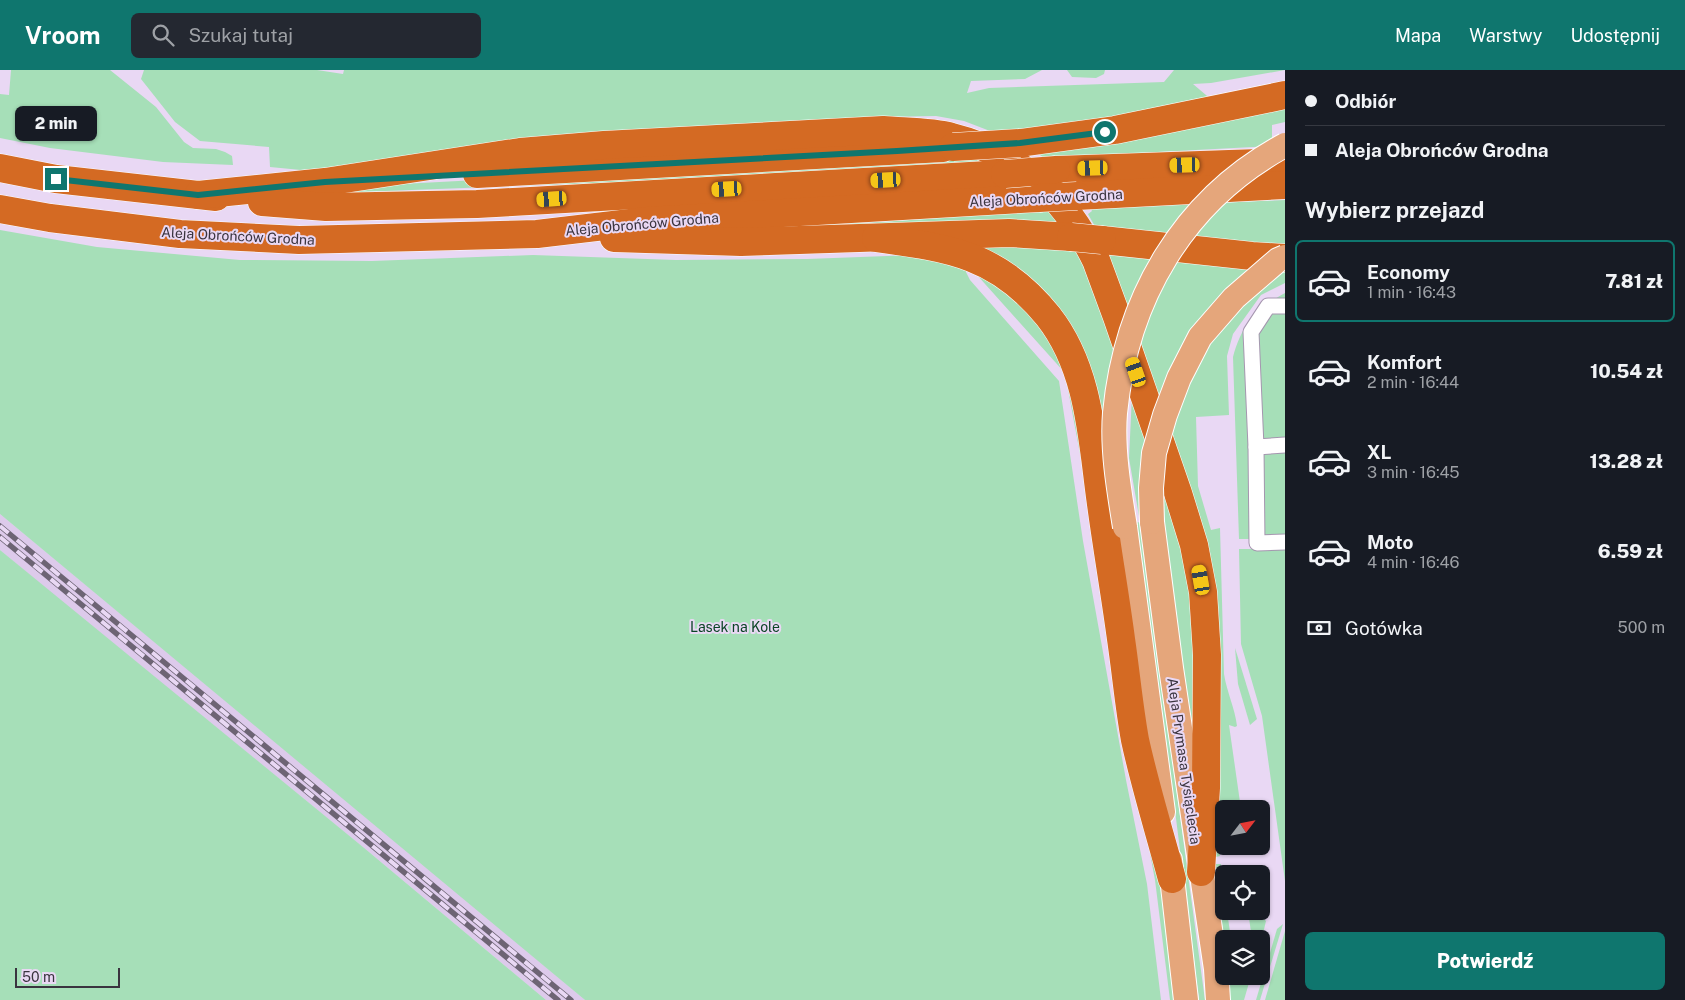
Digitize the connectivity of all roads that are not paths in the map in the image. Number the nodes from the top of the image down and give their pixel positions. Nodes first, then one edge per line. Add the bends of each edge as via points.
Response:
1 (1285, 95) edge
2 (1285, 145) edge
3 (1285, 162) edge
4 (0, 168) edge
5 (325, 182) junction
6 (1285, 185) edge
7 (198, 195) junction
8 (0, 209) edge
9 (537, 234) junction
10 (876, 238) junction
11 (1285, 257) edge
12 (1285, 306) edge
13 (1256, 446) junction
14 (1285, 446) edge
15 (1285, 542) edge
16 (1201, 872) junction
17 (1172, 880) junction
18 (1186, 1000) edge
19 (1218, 1000) edge

1 - 5 highway, bridge via 1109,131 1020,143
2 - 17 main road, Aleja Prymasa Tysiąclecia, bridge via 1260,159 1210,201 1173,245 1148,287 1132,328 1121,370 1115,415 1117,476
3 - 7 highway, Aleja Obrońców Grodna, bridge via 1056,170 458,204 326,207
4 - 7 highway, Aleja Obrońców Grodna via 66,180
5 - 7 highway
5 - 16 highway via 520,152 883,130 952,136 1000,154 1035,177 1073,221 1096,260 1178,493 1197,560 1203,592 1206,655 1206,788
6 - 9 highway, Aleja Obrońców Grodna, bridge via 826,209 647,221
8 - 9 highway, Aleja Obrońców Grodna via 180,234 237,238 308,240
9 - 10 highway via 741,242
10 - 11 highway, bridge via 1010,233
10 - 17 highway via 946,249 993,267 1037,303 1070,351 1093,433 1135,740
11 - 16 main road, Aleja Prymasa Tysiąclecia, bridge via 1234,298 1200,337 1180,378 1154,453 1152,522
12 - 13 street via 1268,306 1251,332
13 - 14 street
13 - 15 street via 1257,542
16 - 19 main road, Aleja Prymasa Tysiąclecia
17 - 18 main road, Aleja Prymasa Tysiąclecia

